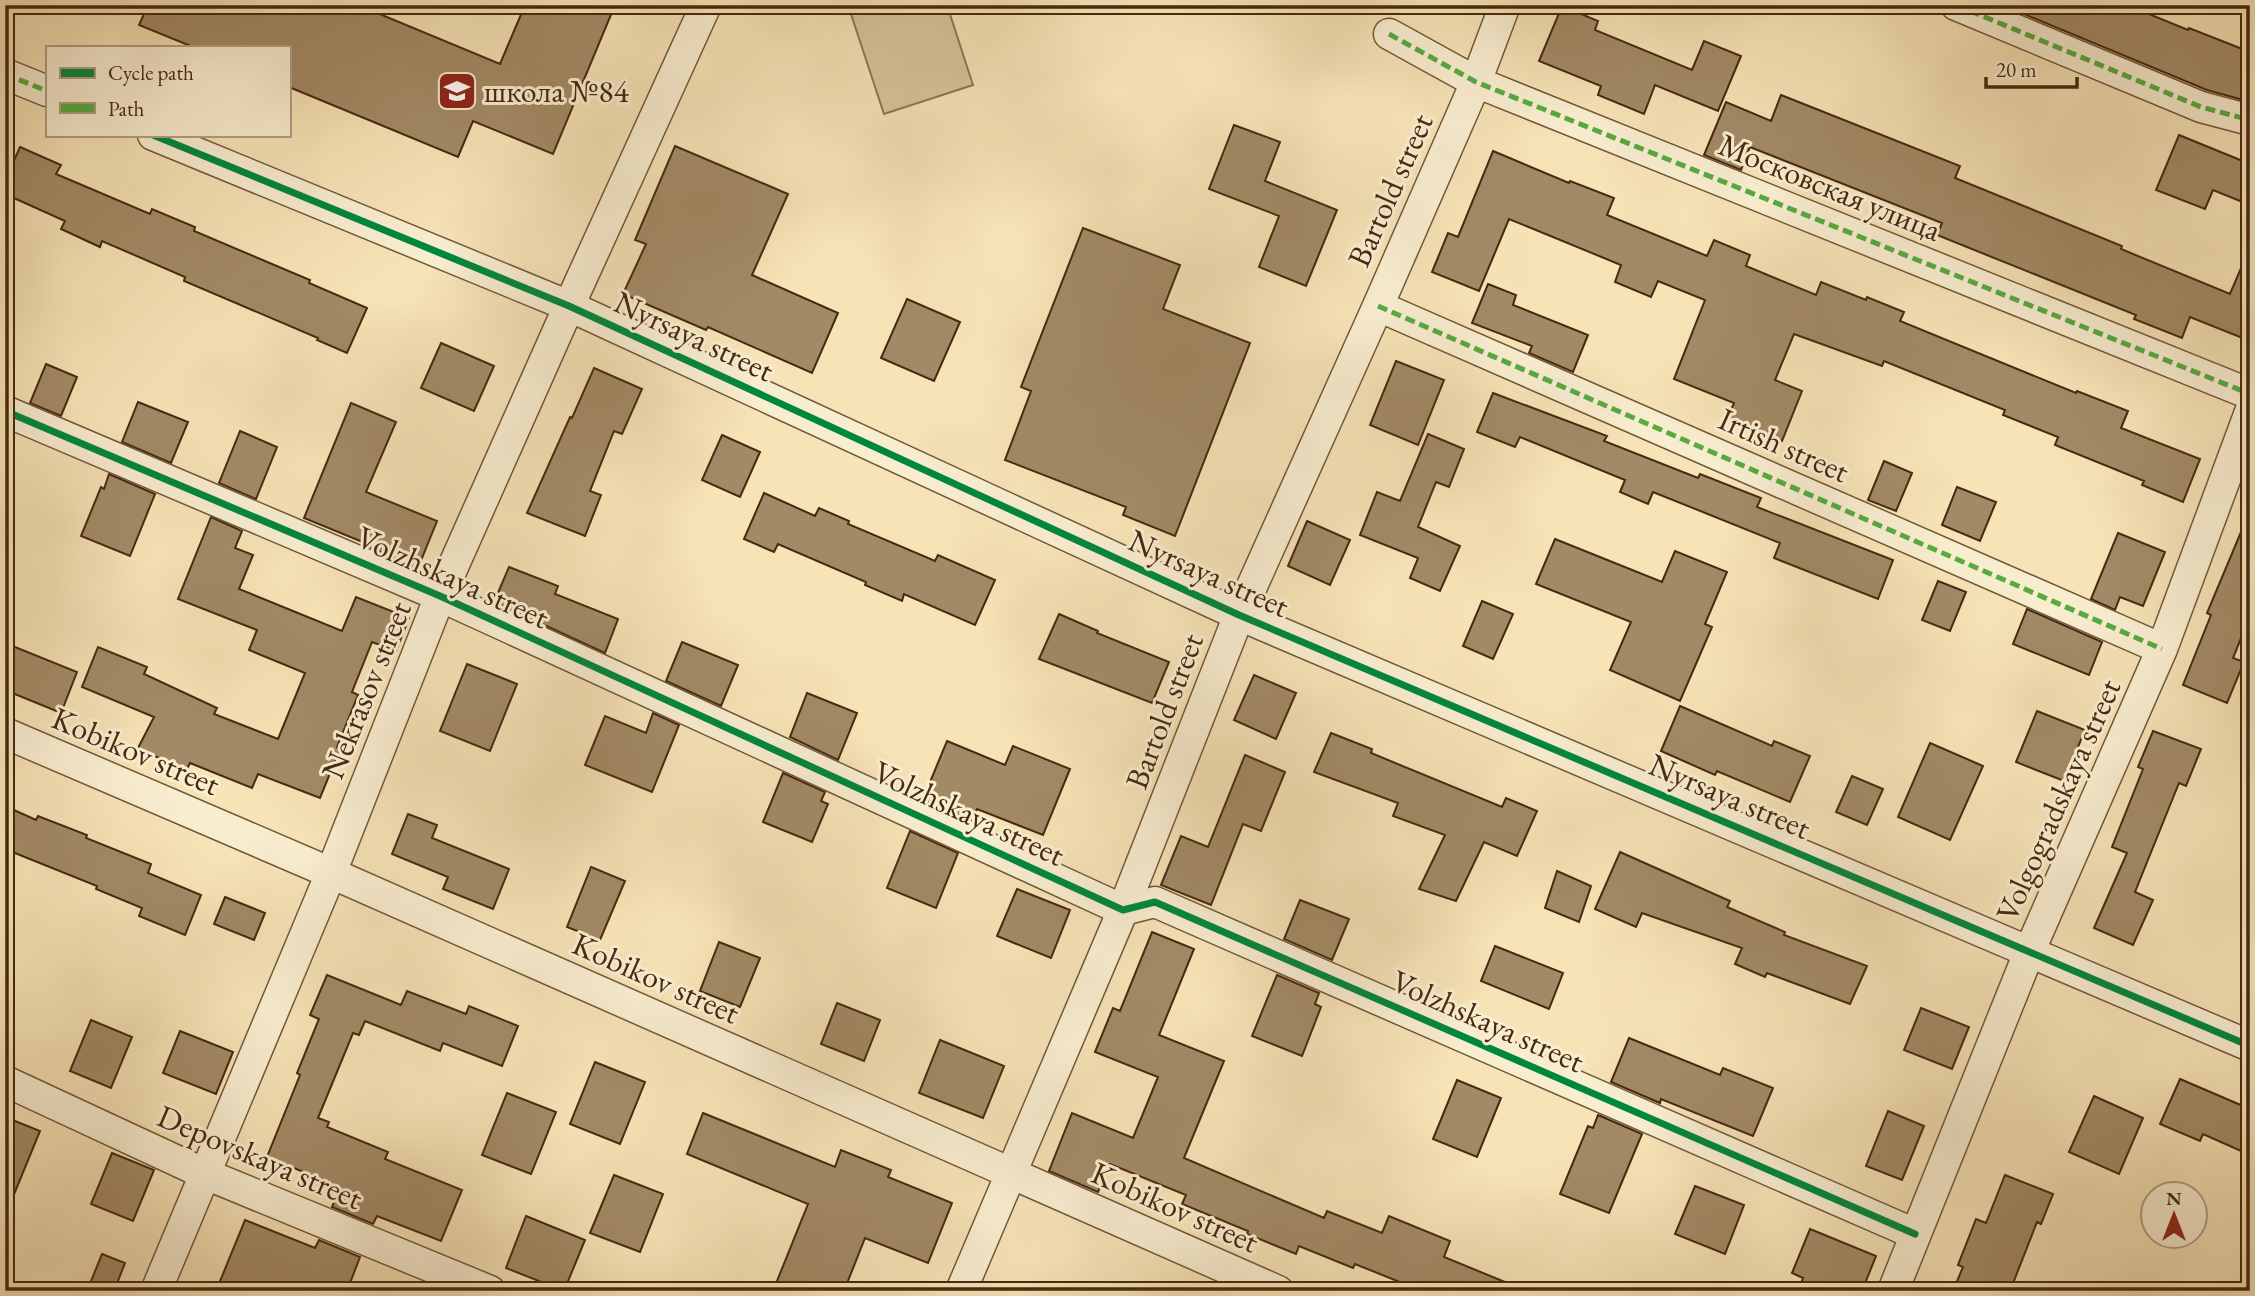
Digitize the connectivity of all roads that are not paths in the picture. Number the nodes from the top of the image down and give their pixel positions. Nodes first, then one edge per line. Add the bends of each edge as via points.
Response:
1 (706, 5) edge
2 (1505, 5) edge
3 (1956, 5) edge
4 (1389, 34) dead end
5 (5, 74) edge
6 (1476, 82) junction
7 (46, 91) edge
8 (2250, 120) edge
9 (155, 136) edge
10 (569, 306) junction
11 (1378, 306) junction
12 (2250, 394) edge
13 (5, 411) edge
14 (2250, 412) edge
15 (440, 597) junction
16 (1239, 615) junction
17 (2162, 649) junction
18 (5, 733) edge
19 (331, 873) junction
20 (1123, 910) junction
21 (2030, 950) junction
22 (2250, 1046) edge
23 (5, 1081) edge
24 (203, 1173) junction
25 (1010, 1173) junction
26 (1915, 1234) junction
27 (156, 1291) edge
28 (490, 1291) edge
29 (961, 1291) edge
30 (1278, 1291) edge
31 (1893, 1291) edge

1 - 10 street, Nekrasov street
2 - 6 street, Bartold street
3 - 8 street via 2201,107
4 - 6 street, Московская улица
5 - 7 street
6 - 11 street, Bartold street
6 - 12 street, Московская улица
9 - 10 street, Nyrsaya street
10 - 15 street, Nekrasov street
10 - 16 street, Nyrsaya street
11 - 16 street, Bartold street
11 - 17 street, Irtish street
13 - 15 street, Volzhskaya street
14 - 17 street, Volgogradskaya street
15 - 19 street, Nekrasov street
15 - 20 street, Volzhskaya street
16 - 20 street, Bartold street
16 - 21 street, Nyrsaya street
17 - 21 street, Volgogradskaya street
18 - 19 street, Kobikov street
19 - 24 street, Nekrasov street
19 - 25 street, Kobikov street
20 - 25 street, Bartold street
20 - 26 street, Volzhskaya street via 1155,902
21 - 22 street, Nyrsaya street
21 - 26 street, Volgogradskaya street
23 - 24 street, Depovskaya street
24 - 27 street, Nekrasov street
24 - 28 street, Depovskaya street
25 - 29 street, Bartold street
25 - 30 street, Kobikov street
26 - 31 street, Volgogradskaya street

